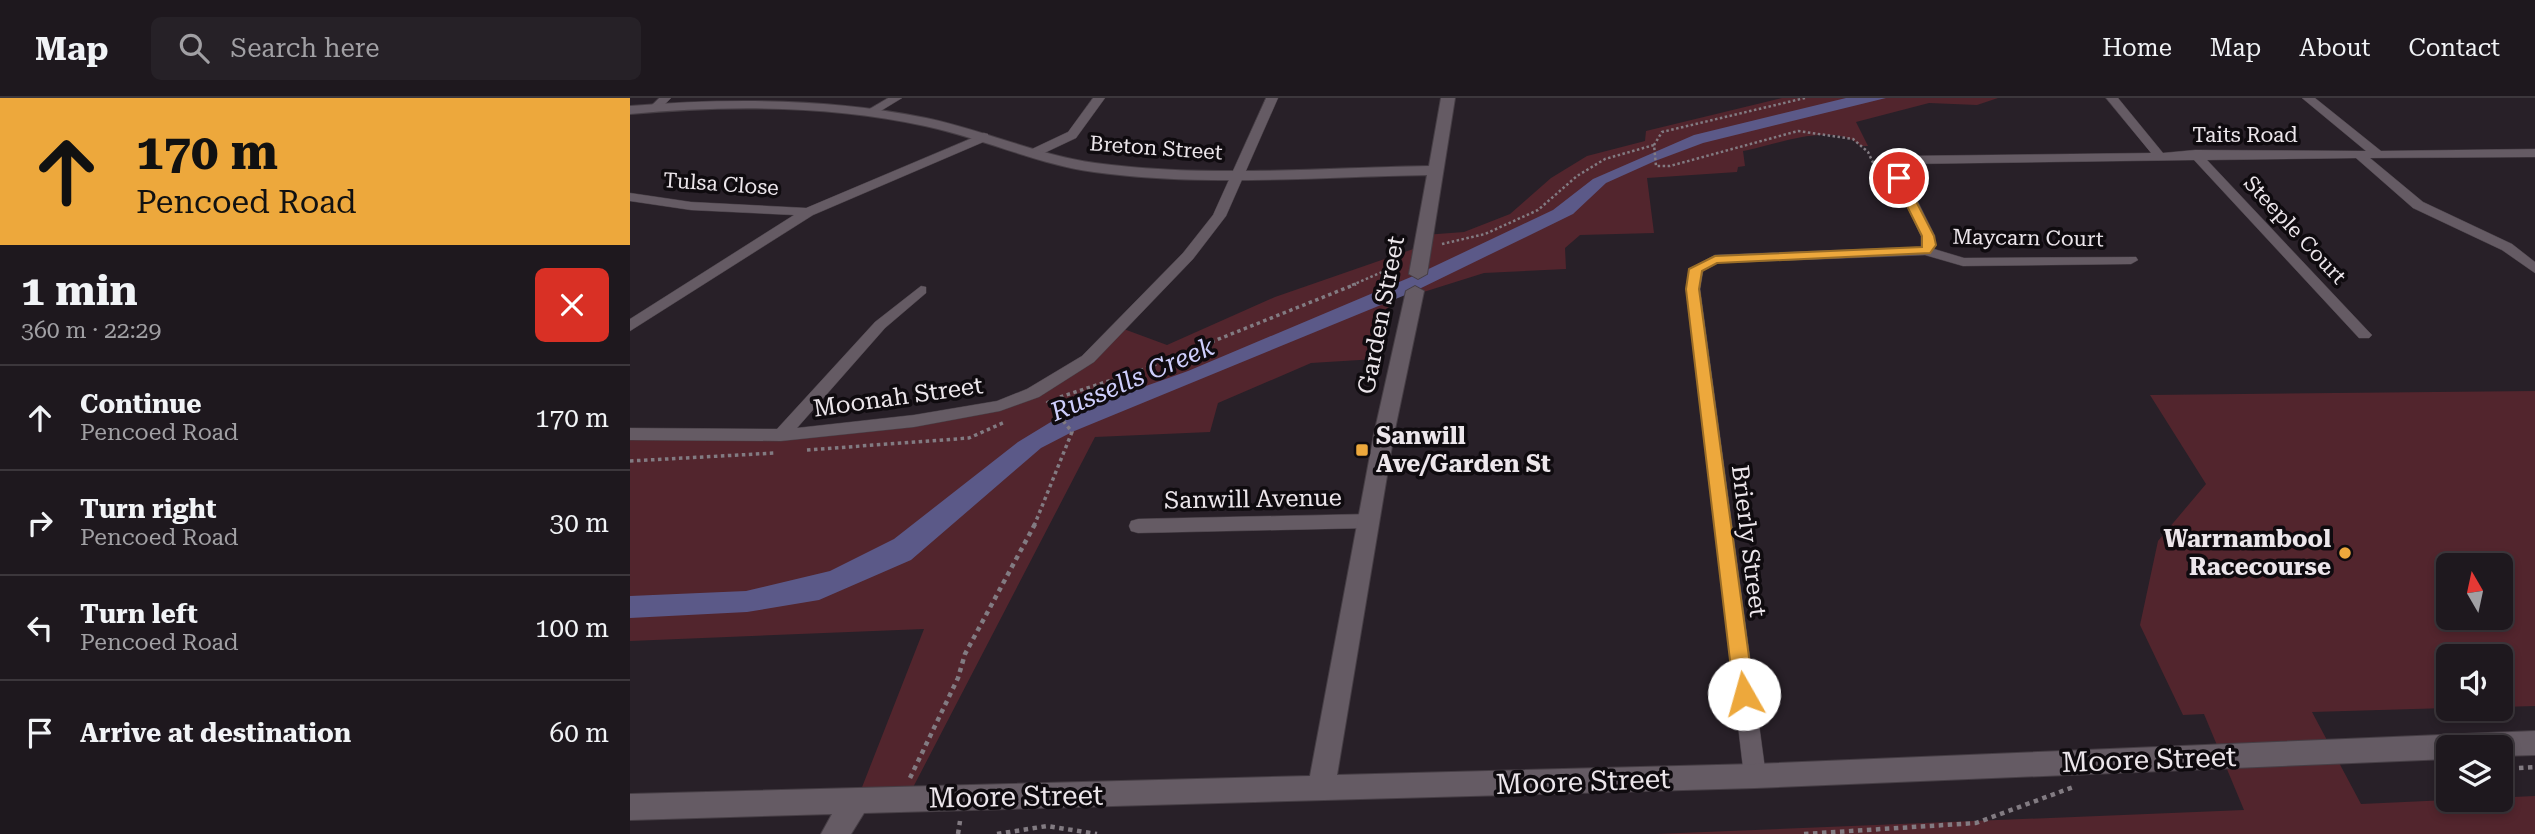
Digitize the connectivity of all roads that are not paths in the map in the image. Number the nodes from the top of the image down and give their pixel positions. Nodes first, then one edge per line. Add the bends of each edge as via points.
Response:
1 (896, 98) edge
2 (1100, 98) edge
3 (1272, 98) edge
4 (1448, 98) edge
5 (2112, 98) edge
6 (2308, 98) edge
7 (661, 102) edge
8 (630, 110) edge
9 (870, 113) junction
10 (984, 137) junction
11 (1036, 152) junction
12 (2535, 153) edge
13 (2158, 154) junction
14 (2195, 154) junction
15 (2358, 154) junction
16 (2377, 154) junction
17 (1434, 170) junction
18 (1236, 174) junction
19 (630, 197) edge
20 (808, 212) junction
21 (1926, 251) junction
22 (2131, 260) dead end
23 (2535, 269) edge
24 (920, 290) dead end
25 (1695, 313) joint
26 (630, 326) edge
27 (2364, 335) dead end
28 (630, 435) edge
29 (781, 435) junction
30 (1370, 521) junction
31 (1138, 526) dead end
32 (2535, 743) edge
33 (1755, 776) junction
34 (1321, 789) junction
35 (857, 800) junction
36 (630, 807) edge
37 (835, 834) edge

1 - 9 street
2 - 11 street via 1072,135
3 - 18 street, Moonah Street
4 - 17 street, Garden Street
5 - 13 street
6 - 16 street
7 - 8 street, Breton Street
7 - 9 street, Breton Street
9 - 10 street, Breton Street
10 - 11 street, Breton Street
10 - 20 street
11 - 18 street, Breton Street via 1120,170
12 - 16 street, Taits Road
13 - 14 street, Taits Road
13 - 21 street, Taits Road via 1908,159 1897,172 1928,236
14 - 15 street, Taits Road
14 - 27 street, Steeple Court
15 - 16 street, Taits Road
15 - 23 street via 2418,205 2507,247
17 - 18 street, Breton Street
17 - 30 street, Garden Street
18 - 29 street, Moonah Street via 1219,216 1188,256 1115,334 1058,379 1000,406 964,414
19 - 20 street, Tulsa Close
20 - 26 street
21 - 22 street, Maycarn Court via 1963,262
21 - 25 street, Maycarn Court via 1715,259 1696,269
24 - 29 street via 880,325
25 - 33 street, Brierly Street
28 - 29 street, Moonah Street
30 - 31 street, Sanwill Avenue
30 - 34 street, Garden Street
32 - 33 street, Moore Street
33 - 34 street, Moore Street
34 - 35 street, Moore Street
35 - 36 street, Moore Street
35 - 37 street

